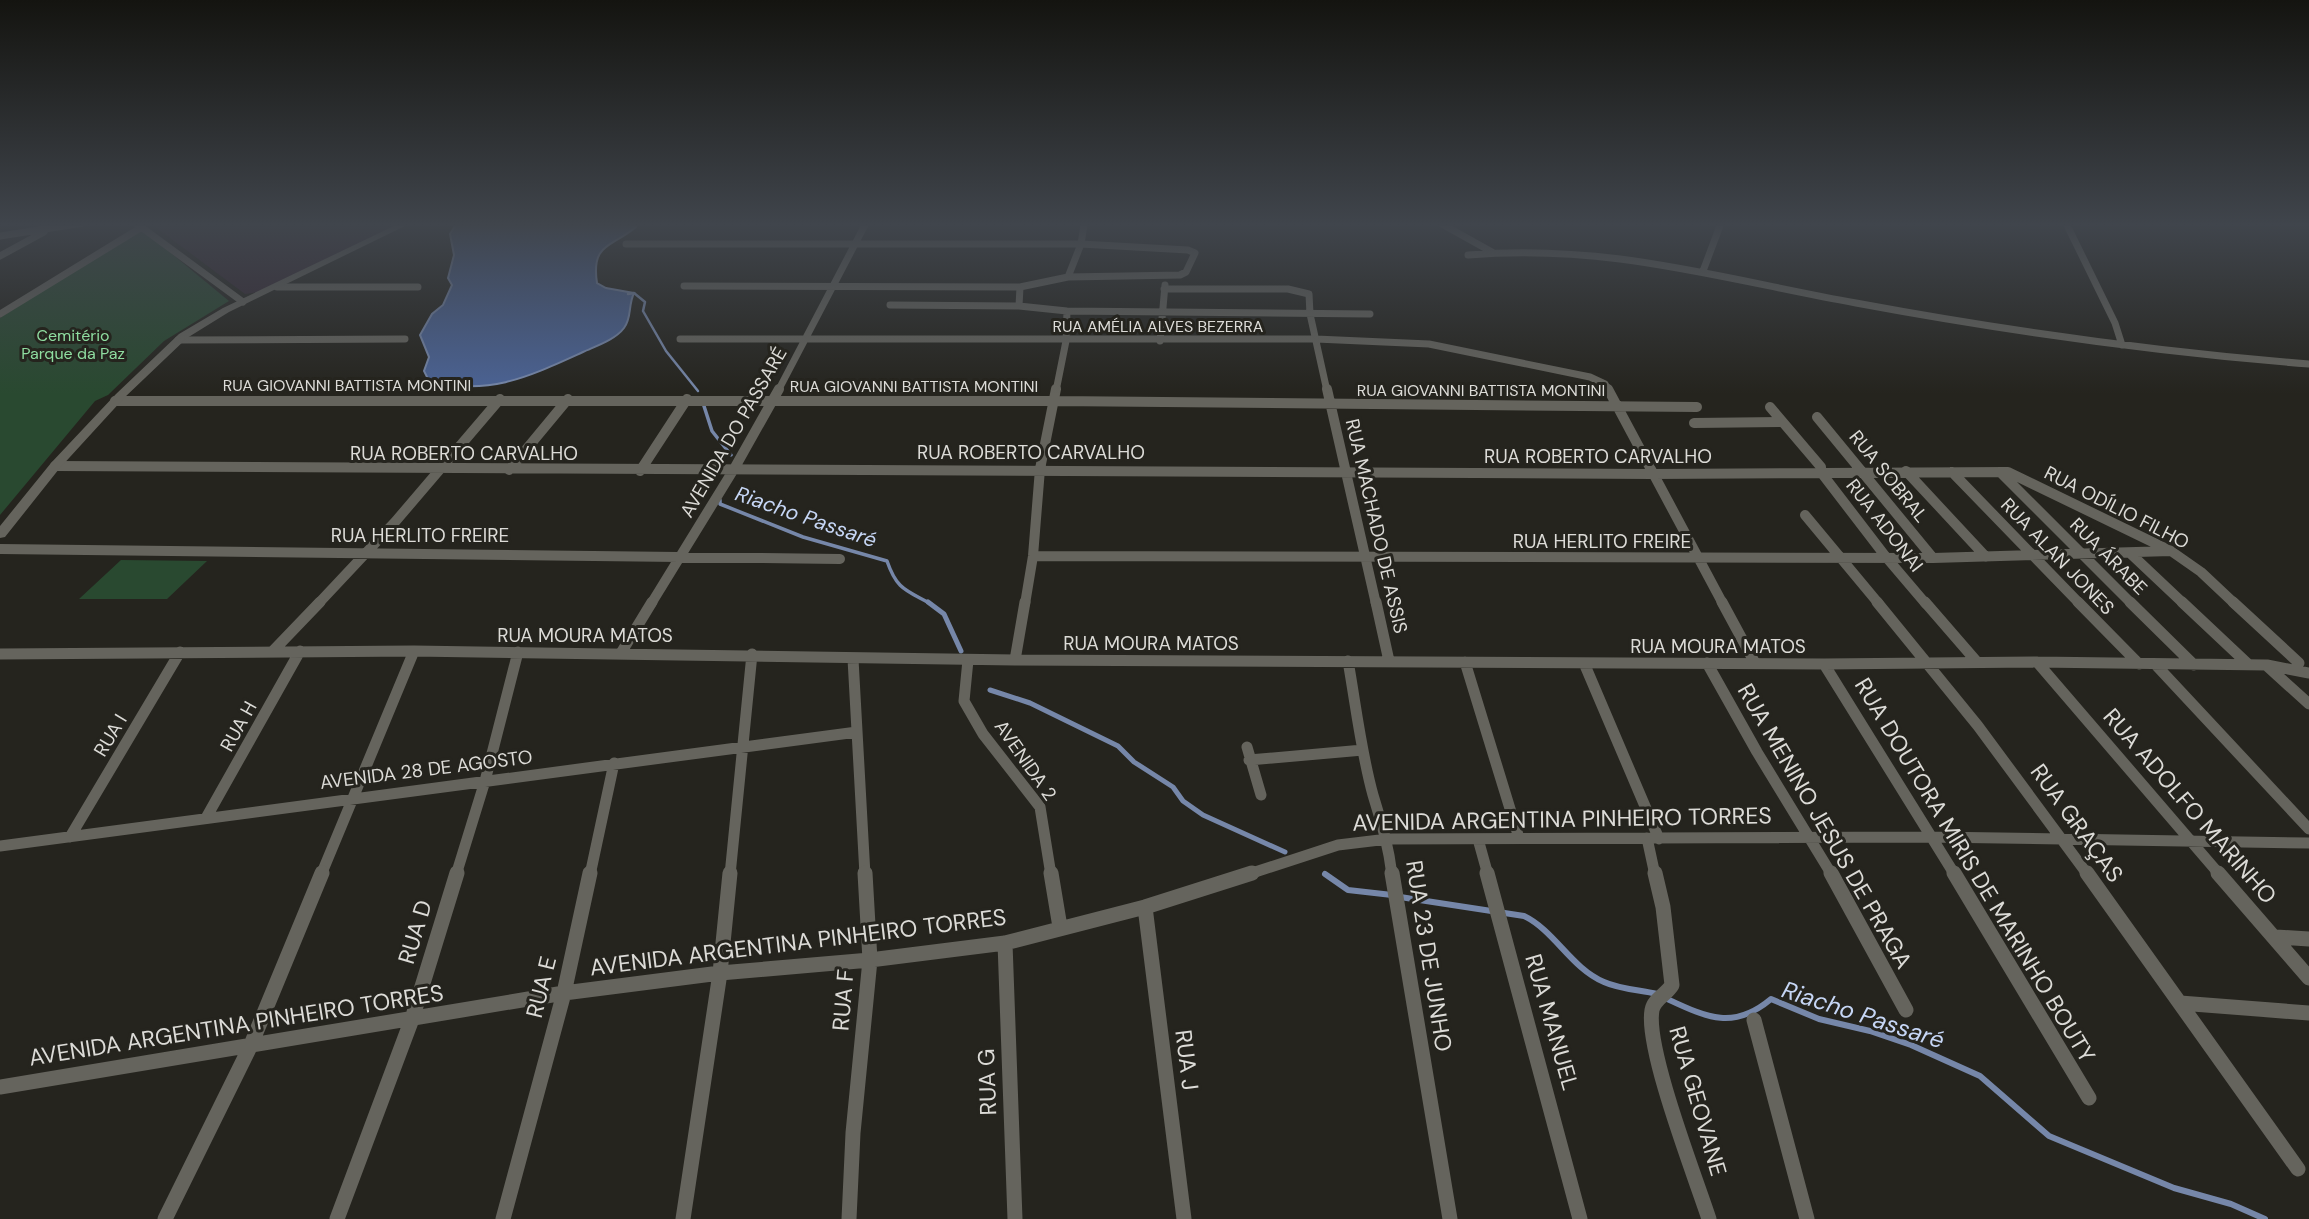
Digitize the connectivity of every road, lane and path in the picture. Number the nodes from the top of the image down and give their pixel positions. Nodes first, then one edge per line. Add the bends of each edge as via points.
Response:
1 (53, 280) edge
2 (213, 280) edge
3 (291, 280) edge
4 (836, 280) edge
5 (1051, 280) edge
6 (1165, 280) edge
7 (1747, 280) edge
8 (2094, 280) edge
9 (684, 286) dead end
10 (277, 287) junction
11 (418, 287) dead end
12 (1020, 287) junction
13 (832, 288) junction
14 (1164, 289) junction
15 (243, 302) junction
16 (890, 304) dead end
17 (1019, 306) junction
18 (1163, 313) junction
19 (0, 314) edge
20 (1310, 314) junction
21 (1370, 314) dead end
22 (1067, 315) junction
23 (405, 339) dead end
24 (680, 339) dead end
25 (1316, 339) junction
26 (178, 340) junction
27 (806, 340) junction
28 (1066, 341) junction
29 (1160, 341) junction
30 (2122, 345) junction
31 (2309, 364) edge
32 (122, 399) junction
33 (500, 399) junction
34 (568, 399) junction
35 (687, 399) junction
36 (772, 400) junction
37 (1056, 401) junction
38 (1331, 402) junction
39 (1619, 405) junction
40 (1697, 407) dead end
41 (1770, 407) dead end
42 (1817, 417) dead end
43 (1781, 422) junction
44 (1695, 423) dead end
45 (55, 466) junction
46 (440, 469) junction
47 (734, 469) junction
48 (1040, 469) junction
49 (509, 470) junction
50 (640, 471) junction
51 (1820, 471) junction
52 (1863, 471) junction
53 (1906, 471) junction
54 (1952, 472) junction
55 (2004, 472) junction
56 (1347, 473) junction
57 (1652, 474) junction
58 (1805, 515) dead end
59 (0, 534) edge
60 (0, 549) edge
61 (2171, 551) junction
62 (365, 552) junction
63 (2131, 554) junction
64 (2084, 555) junction
65 (1032, 556) junction
66 (1986, 557) junction
67 (2035, 557) junction
68 (680, 558) junction
69 (1366, 558) junction
70 (1699, 558) junction
71 (1838, 558) junction
72 (1886, 558) junction
73 (1933, 558) junction
74 (839, 559) dead end
75 (300, 651) junction
76 (414, 651) junction
77 (180, 652) junction
78 (272, 652) junction
79 (518, 652) junction
80 (621, 653) junction
81 (0, 654) edge
82 (752, 654) junction
83 (853, 659) junction
84 (968, 660) junction
85 (1015, 660) junction
86 (1348, 661) junction
87 (1389, 661) junction
88 (1465, 662) junction
89 (1977, 662) junction
90 (2037, 662) junction
91 (1584, 663) junction
92 (1707, 663) junction
93 (1755, 663) junction
94 (1929, 663) junction
95 (1824, 664) junction
96 (2139, 664) junction
97 (2155, 664) junction
98 (2194, 665) junction
99 (2249, 665) junction
100 (2267, 666) junction
101 (2305, 667) edge
102 (2309, 704) edge
103 (857, 732) junction
104 (741, 748) junction
105 (1363, 750) junction
106 (614, 763) junction
107 (485, 781) junction
108 (1261, 795) dead end
109 (355, 797) junction
110 (206, 818) junction
111 (2309, 828) edge
112 (70, 837) junction
113 (1933, 837) junction
114 (1519, 838) junction
115 (1810, 838) junction
116 (1388, 839) junction
117 (1478, 839) junction
118 (1653, 839) junction
119 (2062, 839) junction
120 (2193, 841) junction
121 (2309, 844) edge
122 (0, 846) edge
123 (1145, 907) junction
124 (1060, 927) junction
125 (2276, 937) junction
126 (2309, 939) edge
127 (1004, 943) junction
128 (870, 960) junction
129 (720, 973) junction
130 (2309, 978) edge
131 (564, 993) junction
132 (2180, 1003) junction
133 (1906, 1010) dead end
134 (2309, 1013) edge
135 (412, 1019) junction
136 (1754, 1020) dead end
137 (250, 1047) junction
138 (0, 1087) edge
139 (2089, 1098) dead end
140 (2298, 1169) dead end
141 (165, 1219) edge
142 (337, 1219) edge
143 (503, 1219) edge
144 (683, 1219) edge
145 (849, 1219) edge
146 (1015, 1219) edge
147 (1184, 1219) edge
148 (1450, 1219) edge
149 (1580, 1219) edge
150 (1709, 1219) edge
151 (1807, 1219) edge

1 - 19 street
2 - 15 street
3 - 10 street
4 - 13 street, AVENIDA DO PASSARÉ
5 - 12 street
6 - 14 street
7 - 30 street via 1920,315
8 - 30 street
9 - 13 street
10 - 11 street
10 - 15 street
12 - 13 street
12 - 17 street
13 - 27 street, AVENIDA DO PASSARÉ
14 - 18 street
14 - 20 street, RUA MACHADO DE ASSIS via 1294,289 1308,294
15 - 26 street
16 - 17 street
17 - 22 street
18 - 20 street
18 - 22 street
18 - 29 street
20 - 21 street
20 - 25 street, RUA MACHADO DE ASSIS
22 - 28 street
23 - 26 street
24 - 27 street, RUA AMÉLIA ALVES BEZERRA
25 - 29 street, RUA AMÉLIA ALVES BEZERRA
25 - 38 street, RUA MACHADO DE ASSIS
25 - 39 street, RUA AMÉLIA ALVES BEZERRA via 1429,344 1525,362 1599,380
26 - 32 street
27 - 28 street, RUA AMÉLIA ALVES BEZERRA
27 - 36 street, AVENIDA DO PASSARÉ
28 - 29 street, RUA AMÉLIA ALVES BEZERRA
28 - 37 street
30 - 31 street
32 - 33 street, RUA GIOVANNI BATTISTA MONTINI
32 - 45 street
33 - 34 street, RUA GIOVANNI BATTISTA MONTINI
33 - 46 street
34 - 35 street, RUA GIOVANNI BATTISTA MONTINI
34 - 49 street
35 - 36 street, RUA GIOVANNI BATTISTA MONTINI
35 - 50 street
36 - 37 street, RUA GIOVANNI BATTISTA MONTINI
36 - 47 street, AVENIDA DO PASSARÉ
37 - 38 street, RUA GIOVANNI BATTISTA MONTINI
37 - 48 street
38 - 39 street, RUA GIOVANNI BATTISTA MONTINI
38 - 56 street, RUA MACHADO DE ASSIS
39 - 40 street, RUA GIOVANNI BATTISTA MONTINI
39 - 57 street, RUA MENINO JESUS DE PRAGA
41 - 43 street, RUA ADONAI
42 - 52 street, RUA SOBRAL
43 - 44 street
43 - 51 street, RUA ADONAI
45 - 46 street, RUA ROBERTO CARVALHO
45 - 59 street
46 - 49 street, RUA ROBERTO CARVALHO
46 - 62 street
47 - 48 street, RUA ROBERTO CARVALHO
47 - 50 street, RUA ROBERTO CARVALHO
47 - 68 street, AVENIDA DO PASSARÉ
48 - 56 street, RUA ROBERTO CARVALHO
48 - 65 street
49 - 50 street, RUA ROBERTO CARVALHO
51 - 52 street, RUA ROBERTO CARVALHO
51 - 57 street, RUA ROBERTO CARVALHO
51 - 72 street, RUA ADONAI
52 - 53 street, RUA ROBERTO CARVALHO
52 - 73 street, RUA SOBRAL
53 - 54 street, RUA ROBERTO CARVALHO
53 - 66 street
54 - 55 street, RUA ROBERTO CARVALHO
54 - 67 street, RUA ALAN JONES
55 - 61 street, RUA ODÍLIO FILHO
55 - 64 street, RUA ÁRABE
56 - 57 street, RUA ROBERTO CARVALHO
56 - 69 street, RUA MACHADO DE ASSIS
57 - 70 street, RUA MENINO JESUS DE PRAGA
58 - 71 street, RUA GRAÇAS
60 - 62 street, RUA HERLITO FREIRE
61 - 63 street, RUA HERLITO FREIRE
61 - 101 street, RUA ODÍLIO FILHO via 2201,572
62 - 68 street, RUA HERLITO FREIRE
62 - 78 street
63 - 64 street, RUA HERLITO FREIRE
63 - 99 street
64 - 67 street, RUA HERLITO FREIRE
64 - 98 street, RUA ÁRABE
65 - 69 street, RUA HERLITO FREIRE
65 - 85 street
66 - 67 street, RUA HERLITO FREIRE
66 - 73 street, RUA HERLITO FREIRE
67 - 96 street, RUA ALAN JONES
68 - 74 street, RUA HERLITO FREIRE
68 - 80 street, AVENIDA DO PASSARÉ
69 - 70 street, RUA HERLITO FREIRE
69 - 87 street, RUA MACHADO DE ASSIS
70 - 71 street, RUA HERLITO FREIRE
70 - 93 street, RUA MENINO JESUS DE PRAGA
71 - 72 street, RUA HERLITO FREIRE
71 - 94 street, RUA GRAÇAS
72 - 73 street, RUA HERLITO FREIRE
72 - 89 street, RUA ADONAI
75 - 76 street, RUA MOURA MATOS
75 - 78 street, RUA MOURA MATOS
75 - 110 street, RUA H
76 - 79 street, RUA MOURA MATOS
76 - 109 street
77 - 78 street, RUA MOURA MATOS
77 - 81 street, RUA MOURA MATOS
77 - 112 street, RUA I
79 - 80 street, RUA MOURA MATOS
79 - 107 street, RUA D
80 - 82 street, RUA MOURA MATOS
82 - 83 street, RUA MOURA MATOS
82 - 104 street
83 - 84 street, RUA MOURA MATOS
83 - 103 street, RUA F
84 - 85 street, RUA MOURA MATOS
84 - 124 street, AVENIDA 2 via 964,701 1040,807
85 - 86 street, RUA MOURA MATOS
86 - 87 street, RUA MOURA MATOS
86 - 105 street, RUA 23 DE JUNHO
87 - 88 street, RUA MOURA MATOS
88 - 91 street, RUA MOURA MATOS
88 - 114 street
89 - 90 street, RUA MOURA MATOS
89 - 94 street, RUA MOURA MATOS
90 - 96 street, RUA MOURA MATOS
90 - 120 street, RUA ADOLFO MARINHO
91 - 92 street, RUA MOURA MATOS
91 - 118 street, RUA GEOVANE
92 - 93 street, RUA MOURA MATOS
92 - 115 street, RUA MENINO JESUS DE PRAGA
93 - 95 street, RUA MOURA MATOS
94 - 95 street, RUA MOURA MATOS
94 - 119 street, RUA GRAÇAS
95 - 113 street, RUA DOUTORA MIRIS DE MARINHO BOUTY
96 - 97 street, RUA MOURA MATOS
97 - 98 street, RUA MOURA MATOS
97 - 111 street
98 - 99 street, RUA MOURA MATOS
99 - 100 street, RUA MOURA MATOS
100 - 101 street, RUA MOURA MATOS
100 - 102 street
103 - 104 street, AVENIDA 28 DE AGOSTO
103 - 128 street, RUA F
104 - 106 street, AVENIDA 28 DE AGOSTO
104 - 129 street
105 - 108 street via 1248,754
105 - 116 street, RUA 23 DE JUNHO
106 - 107 street, AVENIDA 28 DE AGOSTO
106 - 131 street, RUA E
107 - 109 street, AVENIDA 28 DE AGOSTO
107 - 135 street, RUA D
109 - 110 street, AVENIDA 28 DE AGOSTO
109 - 137 street
110 - 112 street, AVENIDA 28 DE AGOSTO
112 - 122 street, AVENIDA 28 DE AGOSTO
113 - 115 street, AVENIDA ARGENTINA PINHEIRO TORRES
113 - 119 street, AVENIDA ARGENTINA PINHEIRO TORRES
113 - 139 street, RUA DOUTORA MIRIS DE MARINHO BOUTY
114 - 117 street, AVENIDA ARGENTINA PINHEIRO TORRES
114 - 118 street, AVENIDA ARGENTINA PINHEIRO TORRES
115 - 118 street, AVENIDA ARGENTINA PINHEIRO TORRES
115 - 133 street, RUA MENINO JESUS DE PRAGA
116 - 117 street, AVENIDA ARGENTINA PINHEIRO TORRES
116 - 123 street, AVENIDA ARGENTINA PINHEIRO TORRES via 1339,845
116 - 148 street, RUA 23 DE JUNHO
117 - 149 street, RUA MANUEL
118 - 150 street, RUA GEOVANE via 1672,985 1650,1016 1662,1072
119 - 120 street, AVENIDA ARGENTINA PINHEIRO TORRES
119 - 132 street, RUA GRAÇAS
120 - 121 street, AVENIDA ARGENTINA PINHEIRO TORRES
120 - 125 street, RUA ADOLFO MARINHO
123 - 124 street, AVENIDA ARGENTINA PINHEIRO TORRES
123 - 147 street, RUA J
124 - 127 street, AVENIDA ARGENTINA PINHEIRO TORRES
125 - 126 street
125 - 130 street, RUA ADOLFO MARINHO
127 - 128 street, AVENIDA ARGENTINA PINHEIRO TORRES
127 - 146 street, RUA G
128 - 129 street, AVENIDA ARGENTINA PINHEIRO TORRES
128 - 145 street, RUA F
129 - 131 street, AVENIDA ARGENTINA PINHEIRO TORRES
129 - 144 street
131 - 135 street, AVENIDA ARGENTINA PINHEIRO TORRES
131 - 143 street, RUA E
132 - 134 street
132 - 140 street, RUA GRAÇAS
135 - 137 street, AVENIDA ARGENTINA PINHEIRO TORRES
135 - 142 street, RUA D
136 - 151 street
137 - 138 street, AVENIDA ARGENTINA PINHEIRO TORRES
137 - 141 street

